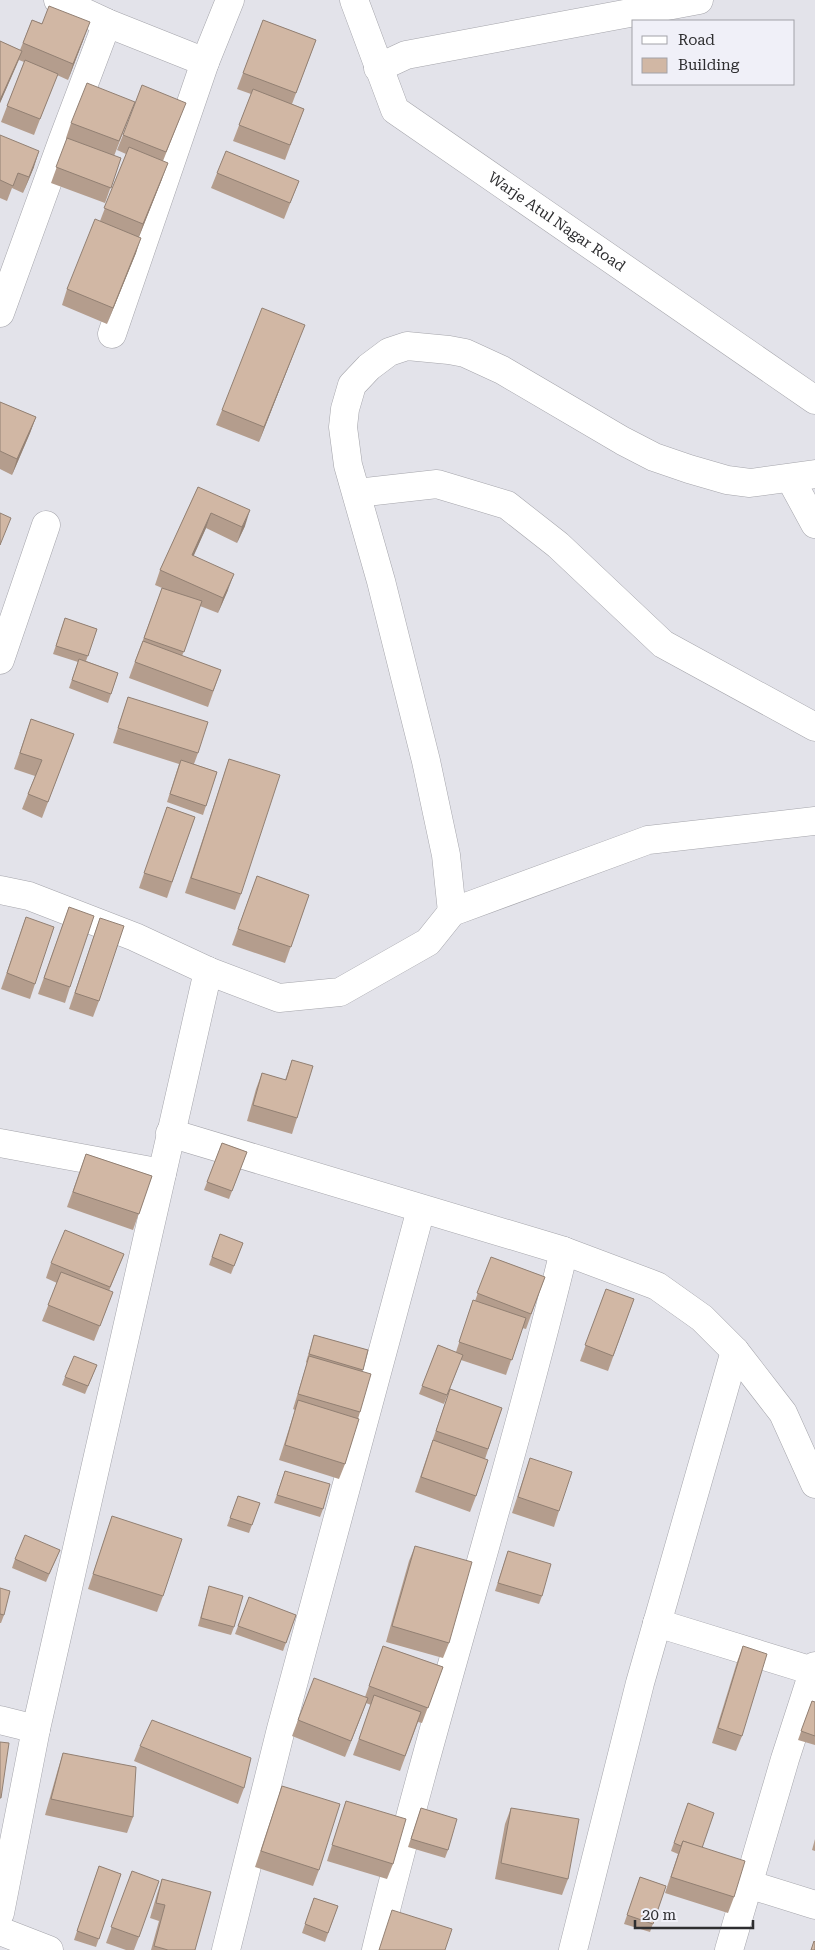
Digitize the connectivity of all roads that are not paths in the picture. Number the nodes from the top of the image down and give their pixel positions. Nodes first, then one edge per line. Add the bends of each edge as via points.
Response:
1 (58, 0) edge
2 (230, 0) edge
3 (354, 0) edge
4 (699, 0) edge
5 (107, 23) junction
6 (205, 62) junction
7 (378, 68) junction
8 (0, 313) edge
9 (112, 334) dead end
10 (815, 400) edge
11 (802, 476) edge
12 (357, 493) junction
13 (815, 524) edge
14 (46, 526) dead end
15 (0, 660) edge
16 (815, 726) edge
17 (815, 821) edge
18 (0, 890) edge
19 (452, 912) junction
20 (208, 970) junction
21 (170, 1133) junction
22 (0, 1143) edge
23 (162, 1173) junction
24 (421, 1209) junction
25 (564, 1251) junction
26 (735, 1351) junction
27 (815, 1484) edge
28 (657, 1623) junction
29 (814, 1669) edge
30 (0, 1720) edge
31 (36, 1729) junction
32 (748, 1884) junction
33 (815, 1905) edge
34 (0, 1913) edge
35 (0, 1931) edge
36 (49, 1950) edge
37 (226, 1950) edge
38 (376, 1950) edge
39 (573, 1950) edge
40 (729, 1950) edge

1 - 5 street
2 - 6 street
3 - 7 street, Warje Atul Nagar Road
4 - 7 street via 406,55
5 - 6 street
5 - 8 street
6 - 9 street
7 - 10 street, Warje Atul Nagar Road via 395,110
11 - 12 street via 750,483 689,469 622,441 502,370 465,353 407,346 389,352 352,385 343,427 348,465
11 - 13 street
12 - 16 street via 437,484 507,505 558,545 663,644
12 - 19 street via 428,771 446,855
14 - 15 street
17 - 19 street via 648,840
18 - 20 street via 29,896
19 - 20 street via 428,942 340,992 279,998
20 - 21 street
21 - 23 street
21 - 24 street
22 - 23 street
23 - 31 street
24 - 25 street
24 - 37 street via 284,1719
25 - 26 street via 658,1286 702,1318
25 - 38 street via 539,1354
26 - 27 street via 783,1413
26 - 28 street
28 - 29 street
28 - 39 street
29 - 32 street
30 - 31 street
31 - 34 street
32 - 33 street
32 - 40 street
35 - 36 street

